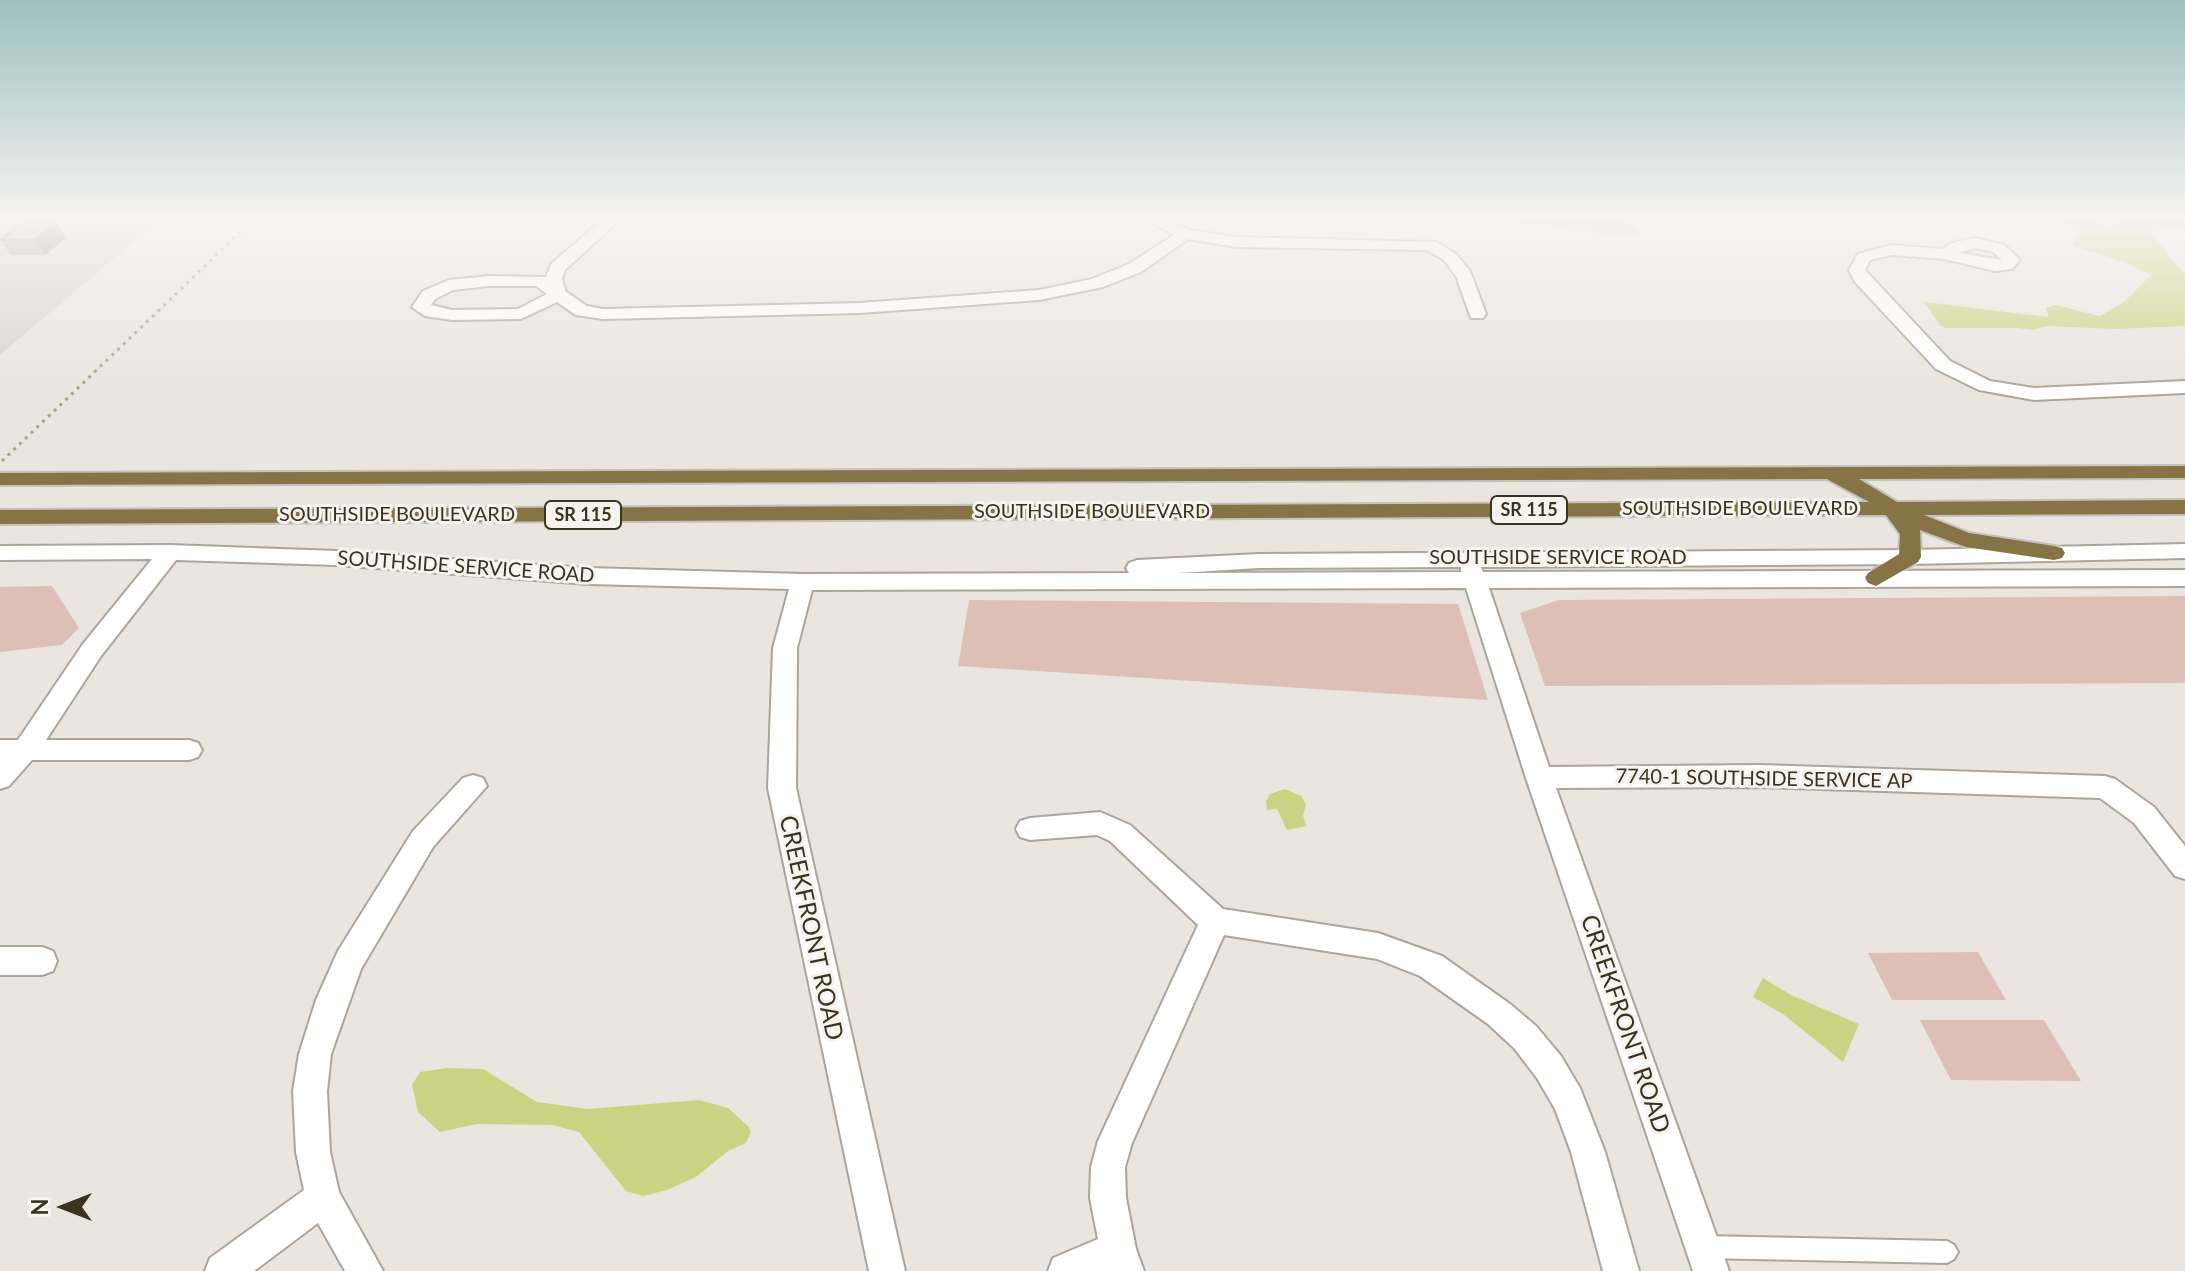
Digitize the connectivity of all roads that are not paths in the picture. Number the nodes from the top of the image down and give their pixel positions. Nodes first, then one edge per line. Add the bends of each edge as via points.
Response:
1 (555, 275) edge
2 (1113, 275) edge
3 (1464, 275) edge
4 (1860, 275) edge
5 (558, 294) junction
6 (1477, 314) dead end
7 (2185, 387) edge
8 (2185, 472) edge
9 (1828, 474) junction
10 (0, 479) edge
11 (2185, 507) edge
12 (1893, 509) junction
13 (0, 517) edge
14 (2185, 551) edge
15 (170, 552) junction
16 (0, 553) edge
17 (2054, 553) junction
18 (1910, 557) junction
19 (1472, 570) junction
20 (1876, 578) junction
21 (2185, 578) edge
22 (803, 582) junction
23 (13, 750) edge
24 (189, 750) dead end
25 (0, 778) edge
26 (1539, 778) junction
27 (473, 786) dead end
28 (1030, 829) dead end
29 (2185, 867) edge
30 (1215, 921) junction
31 (0, 961) edge
32 (42, 961) dead end
33 (323, 1198) junction
34 (1947, 1252) dead end
35 (1707, 1259) edge
36 (1122, 1260) edge
37 (223, 1271) edge
38 (365, 1271) edge
39 (887, 1271) edge
40 (1066, 1271) edge
41 (1621, 1271) edge

1 - 5 street
2 - 5 street via 1067,291 860,308 603,314 582,311
3 - 6 street
4 - 7 street via 1943,365 1986,386 2034,394
5 - 5 street via 521,314 452,315 421,307 429,295 449,285 540,281
8 - 9 highway, SOUTHSIDE BOULEVARD / SR 115
9 - 10 highway, SOUTHSIDE BOULEVARD / SR 115
9 - 12 highway
11 - 12 highway, SOUTHSIDE BOULEVARD / SR 115
12 - 13 highway, SOUTHSIDE BOULEVARD / SR 115
12 - 17 highway via 1966,540
12 - 18 highway via 1911,534
14 - 17 street, SOUTHSIDE SERVICE ROAD
15 - 16 street, SOUTHSIDE SERVICE ROAD
15 - 22 street, SOUTHSIDE SERVICE ROAD via 588,576
15 - 23 street
17 - 18 street, SOUTHSIDE SERVICE ROAD
18 - 19 street, SOUTHSIDE SERVICE ROAD
18 - 20 highway
19 - 20 street, SOUTHSIDE SERVICE ROAD
19 - 22 street, SOUTHSIDE SERVICE ROAD
19 - 26 street
20 - 21 street, SOUTHSIDE SERVICE ROAD
22 - 39 street, CREEKFRONT ROAD via 785,648 782,788
23 - 24 street
23 - 25 street
26 - 29 street, 7740-1 SOUTHSIDE SERVICE AP via 1760,776 2105,787 2144,815
26 - 35 street, CREEKFRONT ROAD
27 - 33 street via 423,839 349,961 332,1000 310,1091 313,1152
28 - 30 street via 1100,823 1120,833
30 - 36 street via 1115,1141 1108,1198
30 - 41 street via 1378,946 1431,966 1499,1014 1525,1037 1568,1100
31 - 32 street
33 - 37 street
33 - 38 street
34 - 35 lane
36 - 40 street

